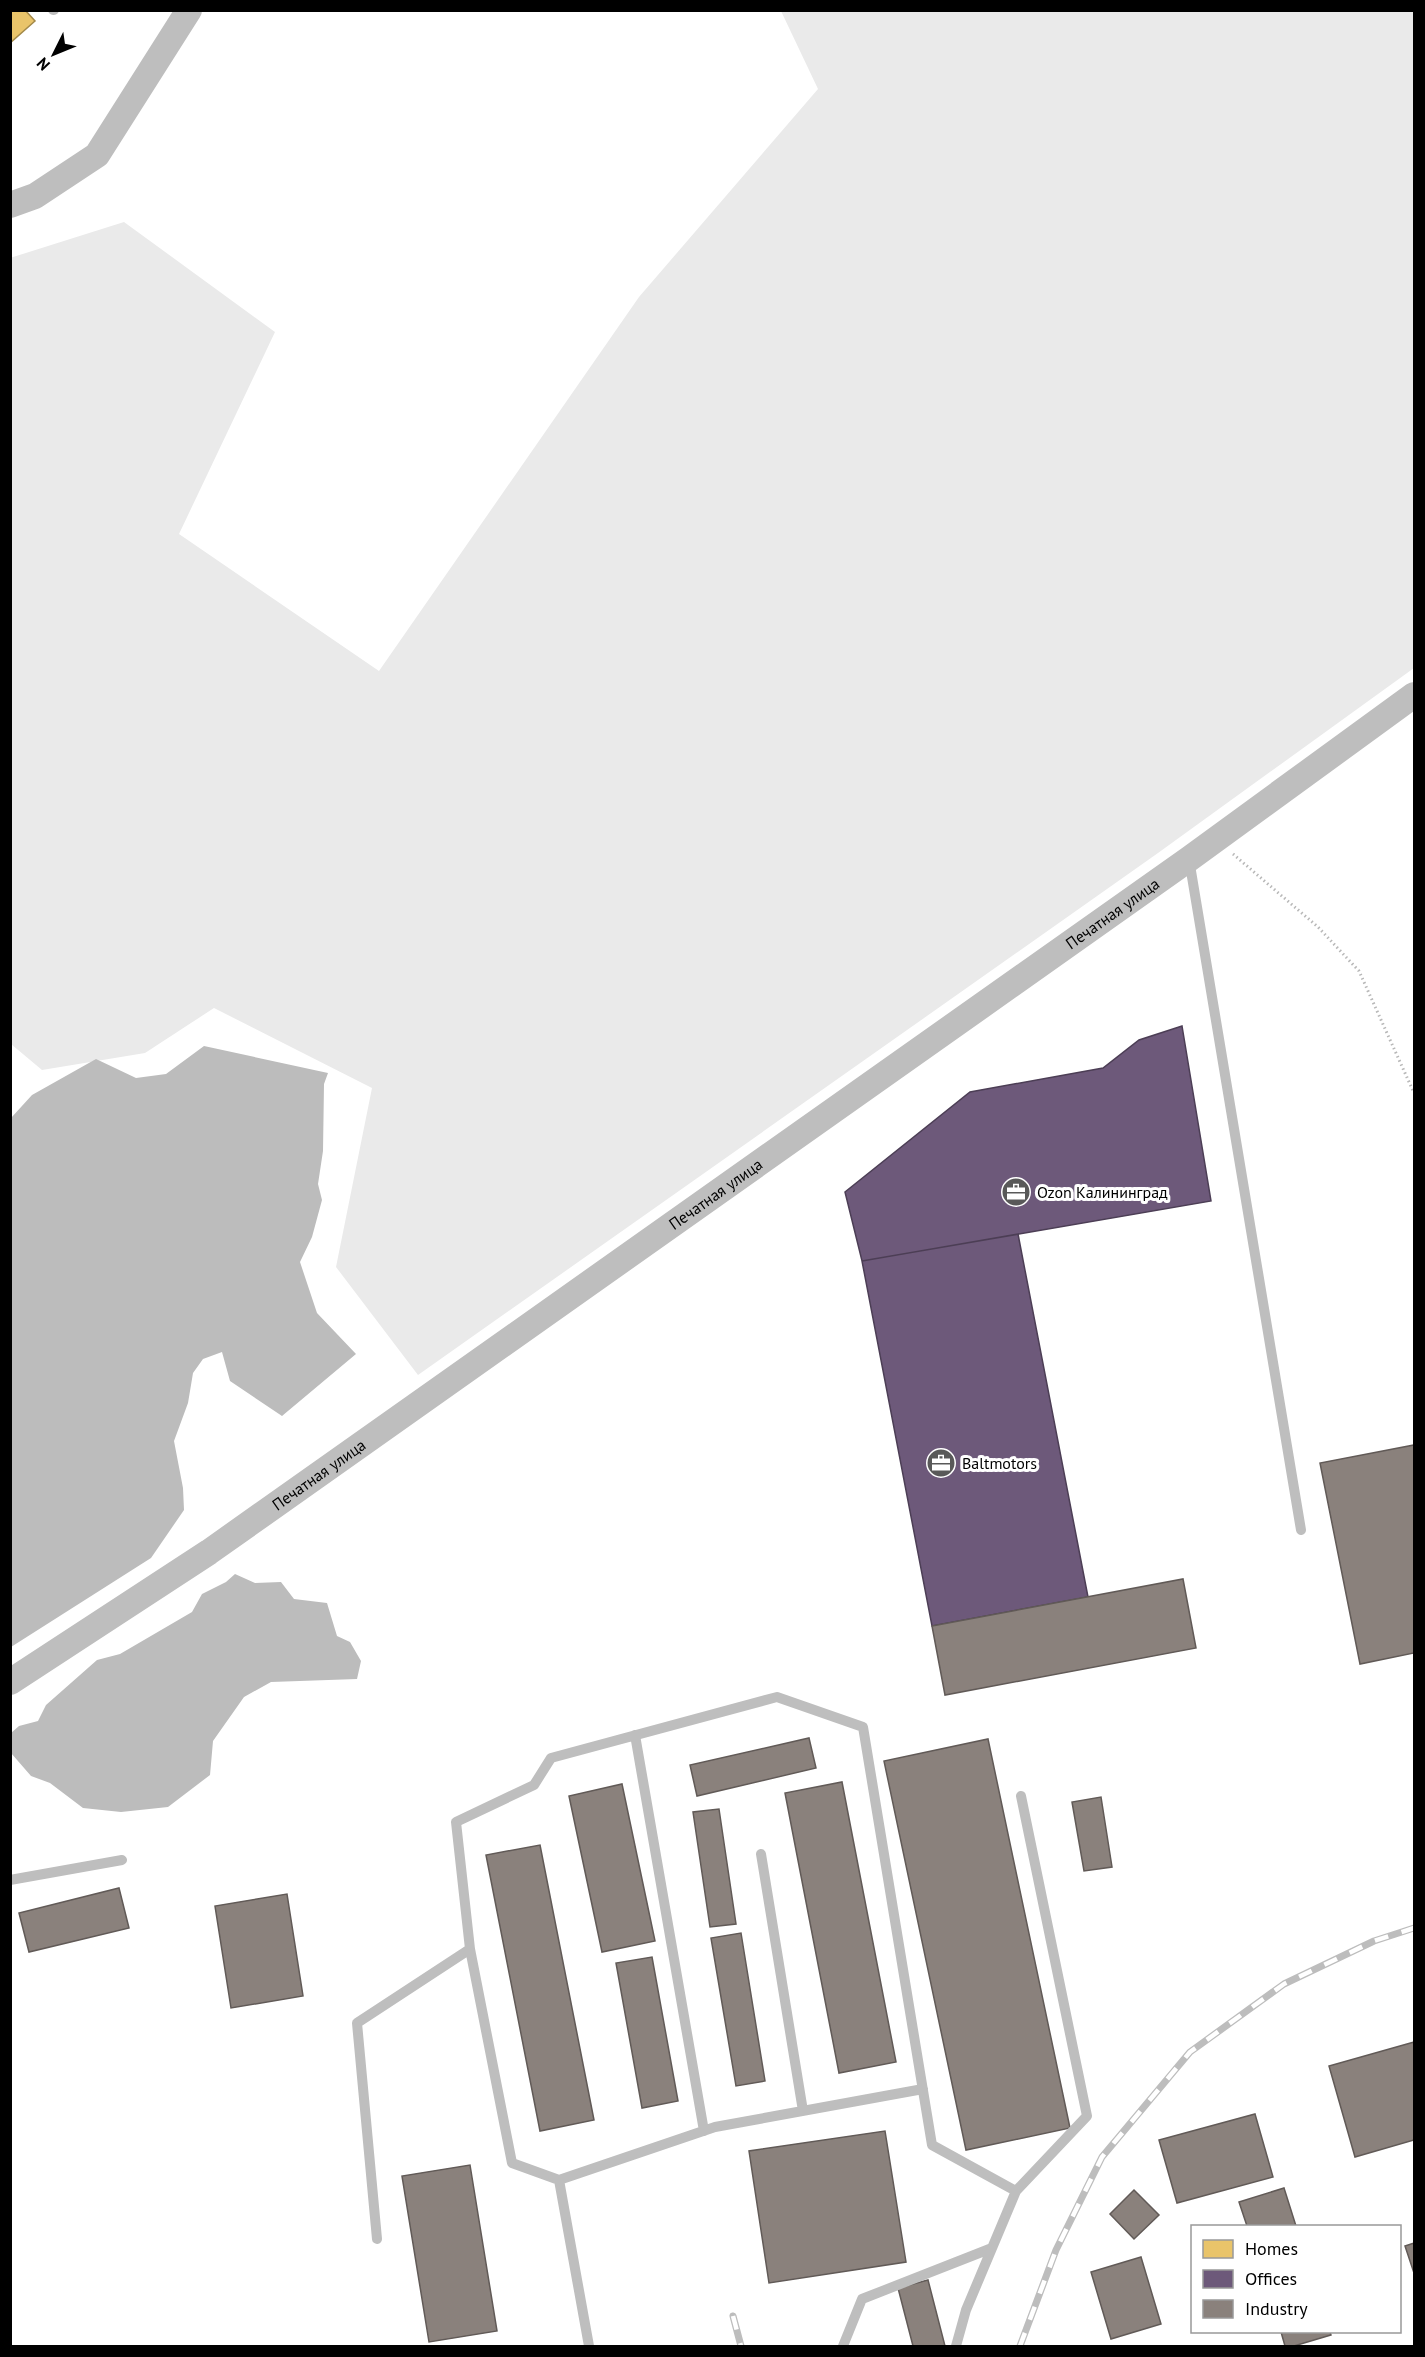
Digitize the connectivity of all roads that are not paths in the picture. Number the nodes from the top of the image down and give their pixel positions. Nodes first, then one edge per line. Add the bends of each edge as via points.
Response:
1 (189, 10) edge
2 (10, 205) edge
3 (1414, 695) edge
4 (1189, 859) junction
5 (1301, 1530) dead end
6 (10, 1682) edge
7 (635, 1735) junction
8 (1022, 1796) dead end
9 (761, 1854) dead end
10 (122, 1860) dead end
11 (10, 1880) edge
12 (470, 1949) junction
13 (923, 2089) junction
14 (803, 2111) junction
15 (704, 2131) junction
16 (559, 2180) junction
17 (1016, 2191) junction
18 (377, 2239) dead end
19 (992, 2248) junction
20 (589, 2346) edge
21 (843, 2346) edge
22 (956, 2346) edge

1 - 2 street via 97,155 34,196
3 - 4 street, Печатная улица
4 - 5 lane
4 - 6 street, Печатная улица via 218,1545
7 - 12 lane via 551,1758 534,1785 456,1822
7 - 13 lane via 777,1697 862,1727
7 - 15 lane
8 - 17 lane via 1087,2116
9 - 14 lane
10 - 11 lane
12 - 16 lane via 512,2163
12 - 18 lane via 357,2023
13 - 14 lane
13 - 17 lane via 932,2145
14 - 15 lane
15 - 16 lane
16 - 20 lane
17 - 19 lane
19 - 21 lane via 862,2299
19 - 22 lane via 966,2310

